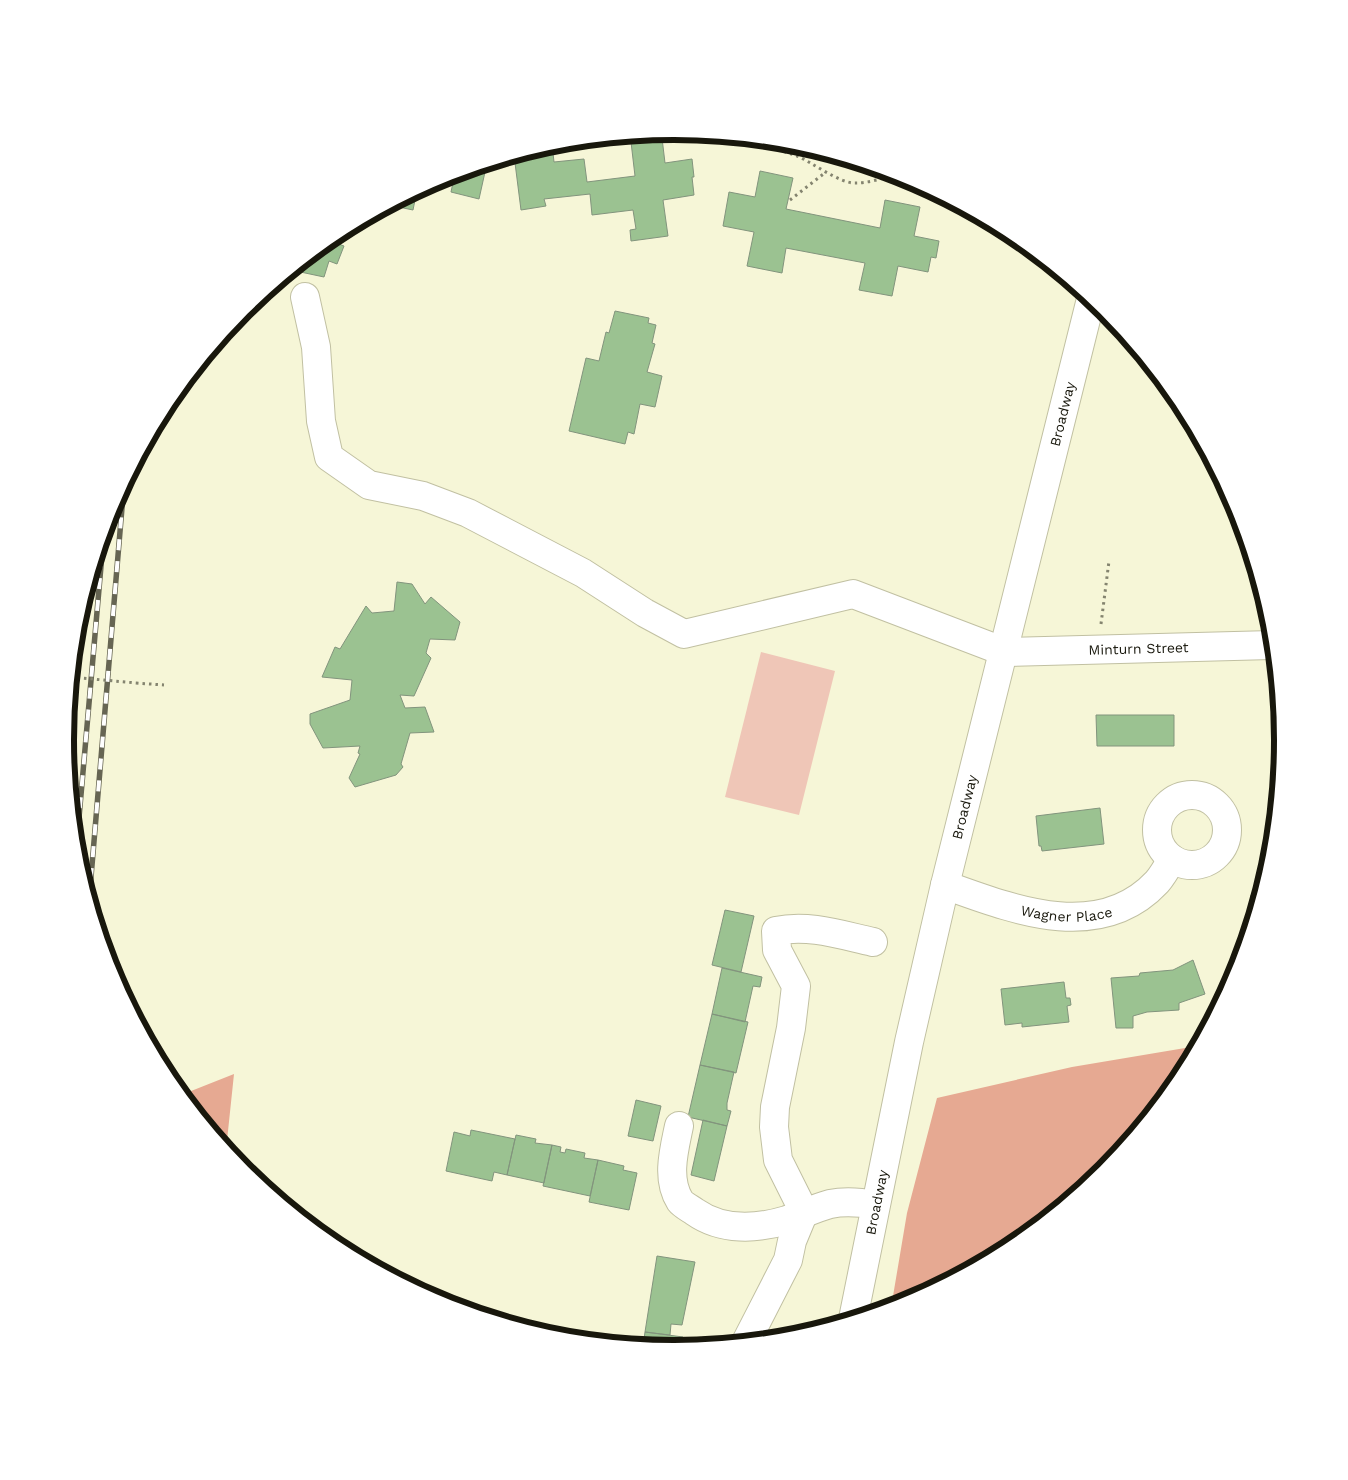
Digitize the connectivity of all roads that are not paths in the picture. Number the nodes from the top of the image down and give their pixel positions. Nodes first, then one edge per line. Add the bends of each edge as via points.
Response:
1 (305, 297) dead end
2 (1090, 308) edge
3 (1266, 645) edge
4 (1005, 652) junction
5 (1172, 859) dead end
6 (945, 885) junction
7 (874, 942) dead end
8 (679, 1126) dead end
9 (875, 1205) junction
10 (804, 1212) junction
11 (854, 1312) edge
12 (749, 1335) edge

1 - 4 street via 316,348 321,421 329,457 369,485 423,496 468,513 583,573 684,634 853,594
2 - 4 street, Broadway
3 - 4 street, Minturn Street
4 - 6 street, Broadway
5 - 6 street, Wagner Place via 1158,881 1139,897 1115,909 1066,918 1021,911
6 - 9 street, Broadway
7 - 10 street via 814,929 793,927 776,931 777,950 796,986 774,1127 778,1160
8 - 10 street via 672,1161 674,1184 681,1202 723,1225 748,1227 786,1220
9 - 10 street via 855,1201
9 - 11 street, Broadway
10 - 12 street via 788,1260

